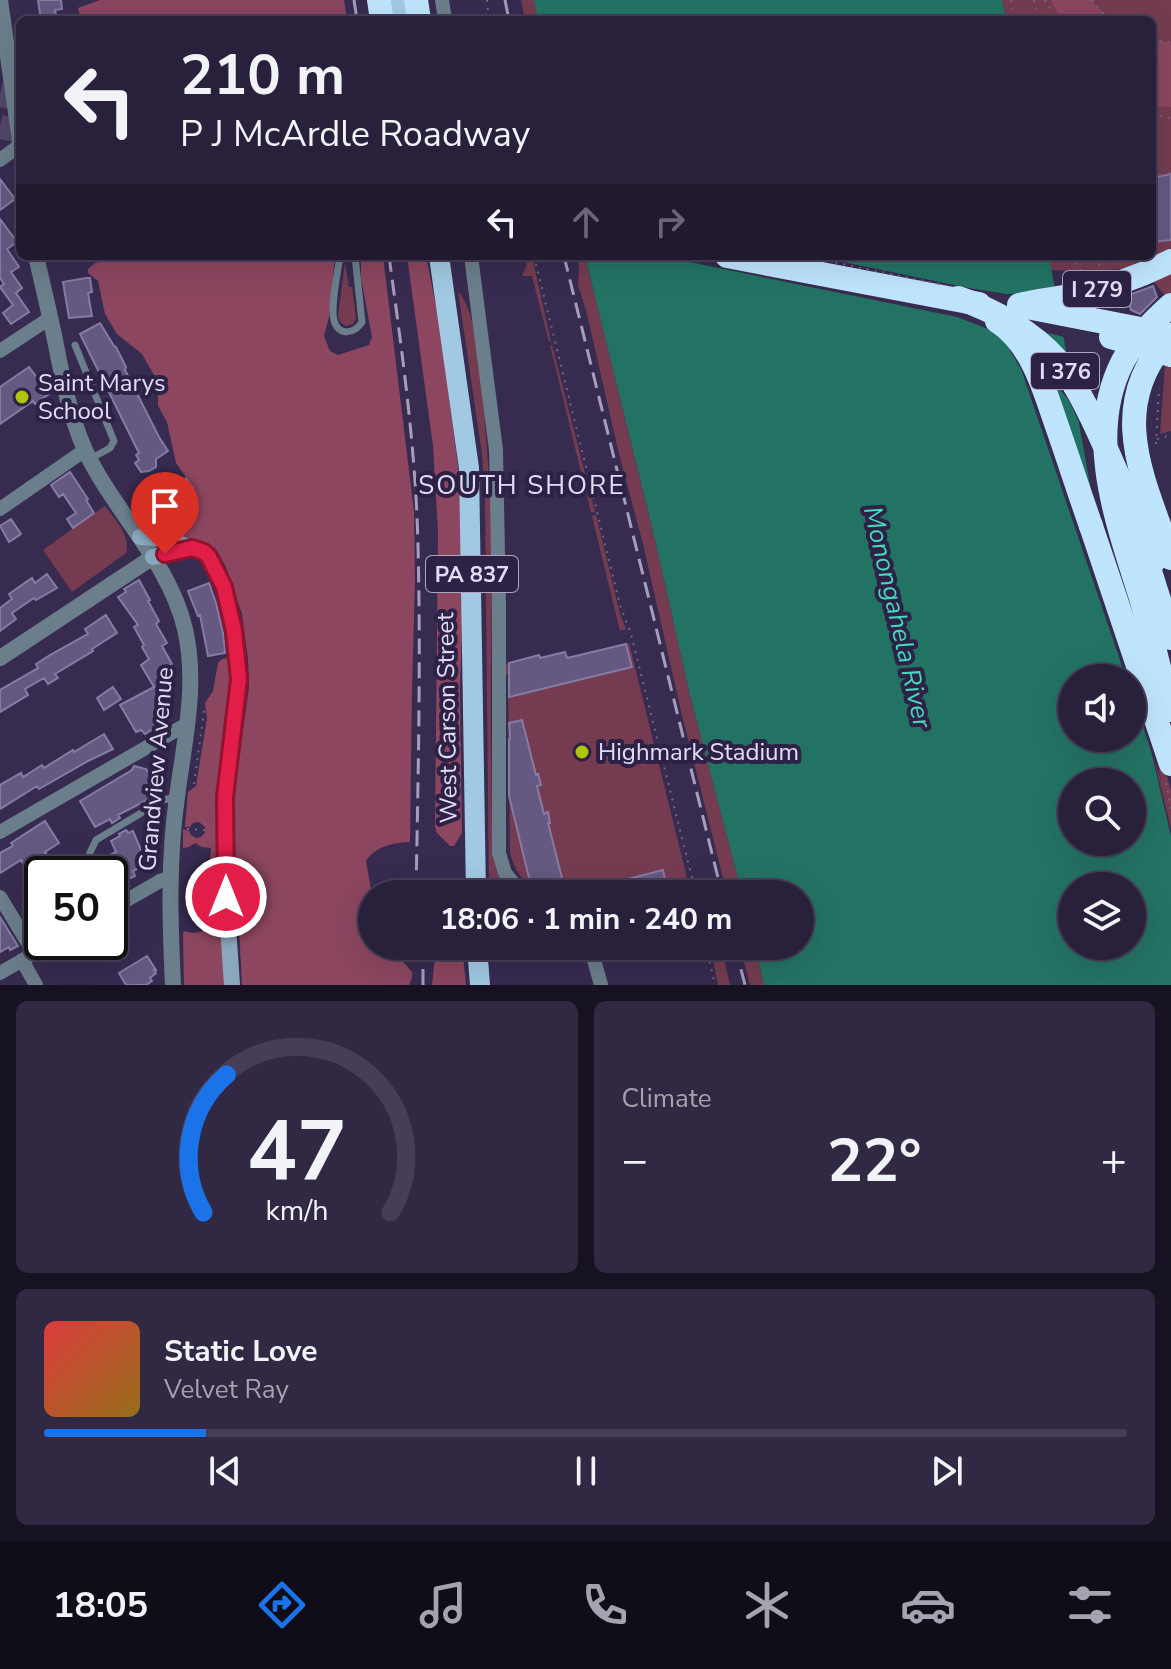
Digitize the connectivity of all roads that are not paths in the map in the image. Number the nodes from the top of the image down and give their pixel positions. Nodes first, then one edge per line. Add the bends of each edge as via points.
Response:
1 (0, 0) edge
2 (3, 39) edge
3 (16, 119) edge
4 (16, 146) edge
5 (0, 160) edge
6 (37, 260) edge
7 (340, 260) edge
8 (355, 260) edge
9 (440, 260) edge
10 (472, 260) edge
11 (751, 260) edge
12 (766, 260) edge
13 (1171, 261) edge
14 (951, 294) junction
15 (1171, 305) edge
16 (1028, 308) junction
17 (50, 318) junction
18 (1171, 326) edge
19 (1171, 335) edge
20 (75, 345) dead end
21 (0, 351) edge
22 (1171, 355) edge
23 (88, 454) junction
24 (1124, 489) junction
25 (0, 509) edge
26 (1165, 521) edge
27 (140, 537) junction
28 (1171, 546) edge
29 (192, 548) junction
30 (153, 557) junction
31 (1171, 558) edge
32 (1171, 603) edge
33 (1149, 624) junction
34 (1171, 638) edge
35 (0, 658) edge
36 (1171, 679) edge
37 (1171, 710) edge
38 (187, 724) junction
39 (1171, 764) edge
40 (177, 797) junction
41 (0, 832) edge
42 (88, 856) edge
43 (169, 878) junction
44 (476, 880) edge
45 (506, 880) edge
46 (0, 897) edge
47 (128, 900) edge
48 (24, 948) edge
49 (24, 959) edge
50 (29, 960) edge
51 (478, 960) edge
52 (594, 960) edge
53 (0, 973) edge
54 (36, 985) edge
55 (173, 985) edge
56 (232, 985) edge
57 (480, 985) edge
58 (601, 985) edge

1 - 2 street
2 - 3 street
4 - 5 street
6 - 17 street, Grandview Avenue
7 - 8 lane via 333,316 337,328 348,332 362,322
9 - 44 main road, West Carson Street / PA 837 via 469,468
10 - 45 street via 496,450 499,853
11 - 14 highway, I 376
12 - 14 highway, I 376
13 - 16 highway, I 279, bridge via 1077,295 1034,301
14 - 16 highway, I 279, bridge
14 - 24 highway, I 376, bridge via 1002,317 1056,360 1076,389
14 - 39 highway, I 376, bridge via 1004,325 1033,363
15 - 33 highway via 1115,369 1107,420 1109,481
16 - 18 highway, I 279, bridge via 1126,325
16 - 19 highway, bridge
16 - 22 highway, bridge
17 - 21 street
17 - 23 street, Grandview Avenue via 70,413
19 - 26 highway via 1151,360 1133,415 1137,462
20 - 23 lane via 114,441 110,448
23 - 25 street
23 - 27 street, Grandview Avenue
24 - 32 highway, I 376
24 - 34 highway
26 - 28 highway
26 - 31 highway
27 - 29 main road
27 - 30 street, Grandview Avenue
29 - 30 main road
29 - 56 main road via 209,557 224,587 239,679 225,797
30 - 35 street
30 - 38 street, Grandview Avenue via 178,606 189,650
33 - 36 highway
33 - 37 highway
38 - 40 street, Grandview Avenue
38 - 41 street
40 - 42 lane via 96,840
40 - 43 street, Grandview Avenue
43 - 47 street
43 - 55 street, Grandview Avenue
46 - 48 street
49 - 53 street
50 - 54 street
51 - 57 main road
52 - 58 street

